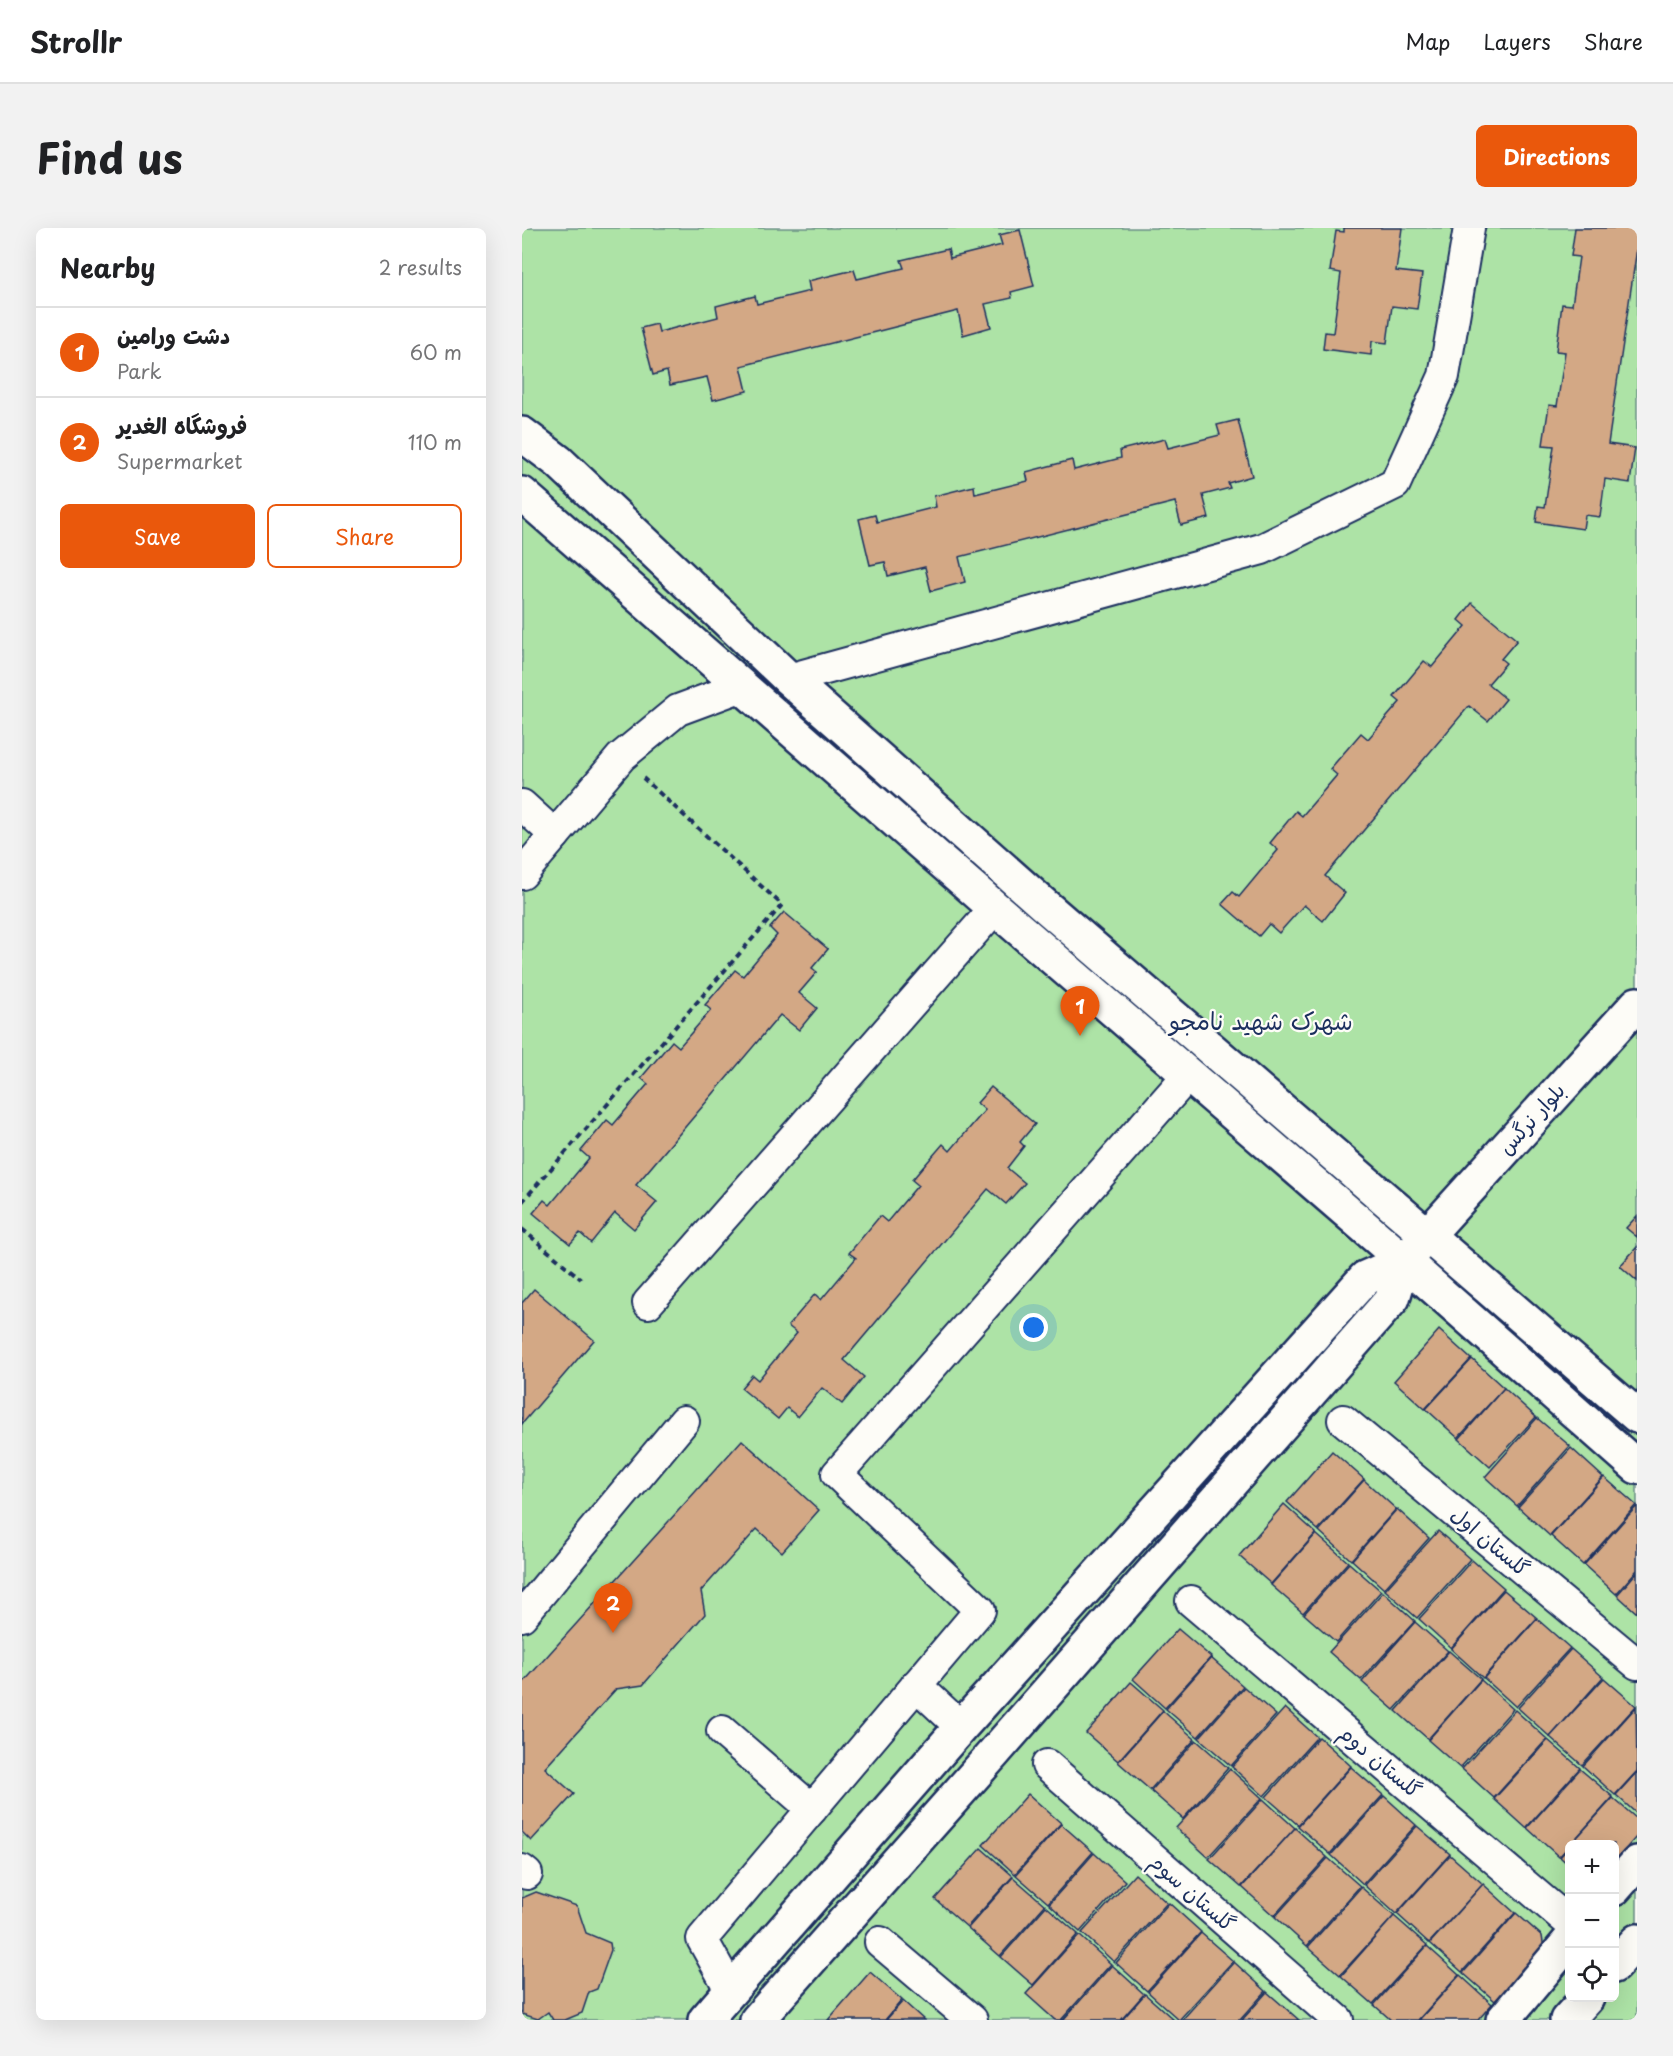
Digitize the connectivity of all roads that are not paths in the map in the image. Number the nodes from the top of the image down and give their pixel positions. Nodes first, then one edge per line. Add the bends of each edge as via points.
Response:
1 (1469, 228) edge
2 (522, 434) edge
3 (522, 494) edge
4 (789, 680) junction
5 (740, 687) junction
6 (522, 805) edge
7 (555, 835) junction
8 (522, 874) edge
9 (995, 909) junction
10 (1637, 1004) edge
11 (1189, 1074) junction
12 (1428, 1234) junction
13 (1404, 1261) junction
14 (648, 1303) dead end
15 (1637, 1416) edge
16 (1343, 1420) dead end
17 (684, 1421) dead end
18 (1637, 1467) edge
19 (1191, 1601) dead end
20 (522, 1616) edge
21 (1637, 1664) edge
22 (916, 1685) junction
23 (961, 1727) junction
24 (722, 1731) dead end
25 (993, 1754) junction
26 (1047, 1765) dead end
27 (812, 1809) junction
28 (1637, 1863) edge
29 (1619, 1883) edge
30 (1565, 1920) edge
31 (1637, 1941) edge
32 (880, 1942) dead end
33 (1565, 1945) edge
34 (1619, 1961) edge
35 (731, 1991) junction
36 (1583, 2002) edge
37 (705, 2020) edge
38 (757, 2020) edge
39 (972, 2020) edge
40 (1338, 2020) edge
41 (1503, 2020) edge
42 (1567, 2020) edge

1 - 4 street via 1444,376 1395,484 1262,549
2 - 4 street via 559,462
3 - 5 street
4 - 12 street
5 - 7 street via 678,710 621,757
5 - 9 street
6 - 7 street
7 - 8 street
9 - 11 street
9 - 14 street
10 - 12 street, بلوار نرگس
11 - 13 street
11 - 22 street via 837,1474 980,1610
12 - 13 street, بلوار نرگس
12 - 15 street
13 - 18 street
13 - 23 street via 1365,1278
13 - 25 street via 1393,1298
16 - 21 street, گلستان اول
17 - 20 street
19 - 30 street, گلستان دوم
22 - 23 street
22 - 27 street
23 - 25 street
23 - 35 street
24 - 27 street
25 - 38 street
26 - 40 street, گلستان سوم
27 - 35 street via 702,1939
28 - 29 street
31 - 34 street
32 - 39 street
33 - 41 street
35 - 37 street
36 - 42 street

